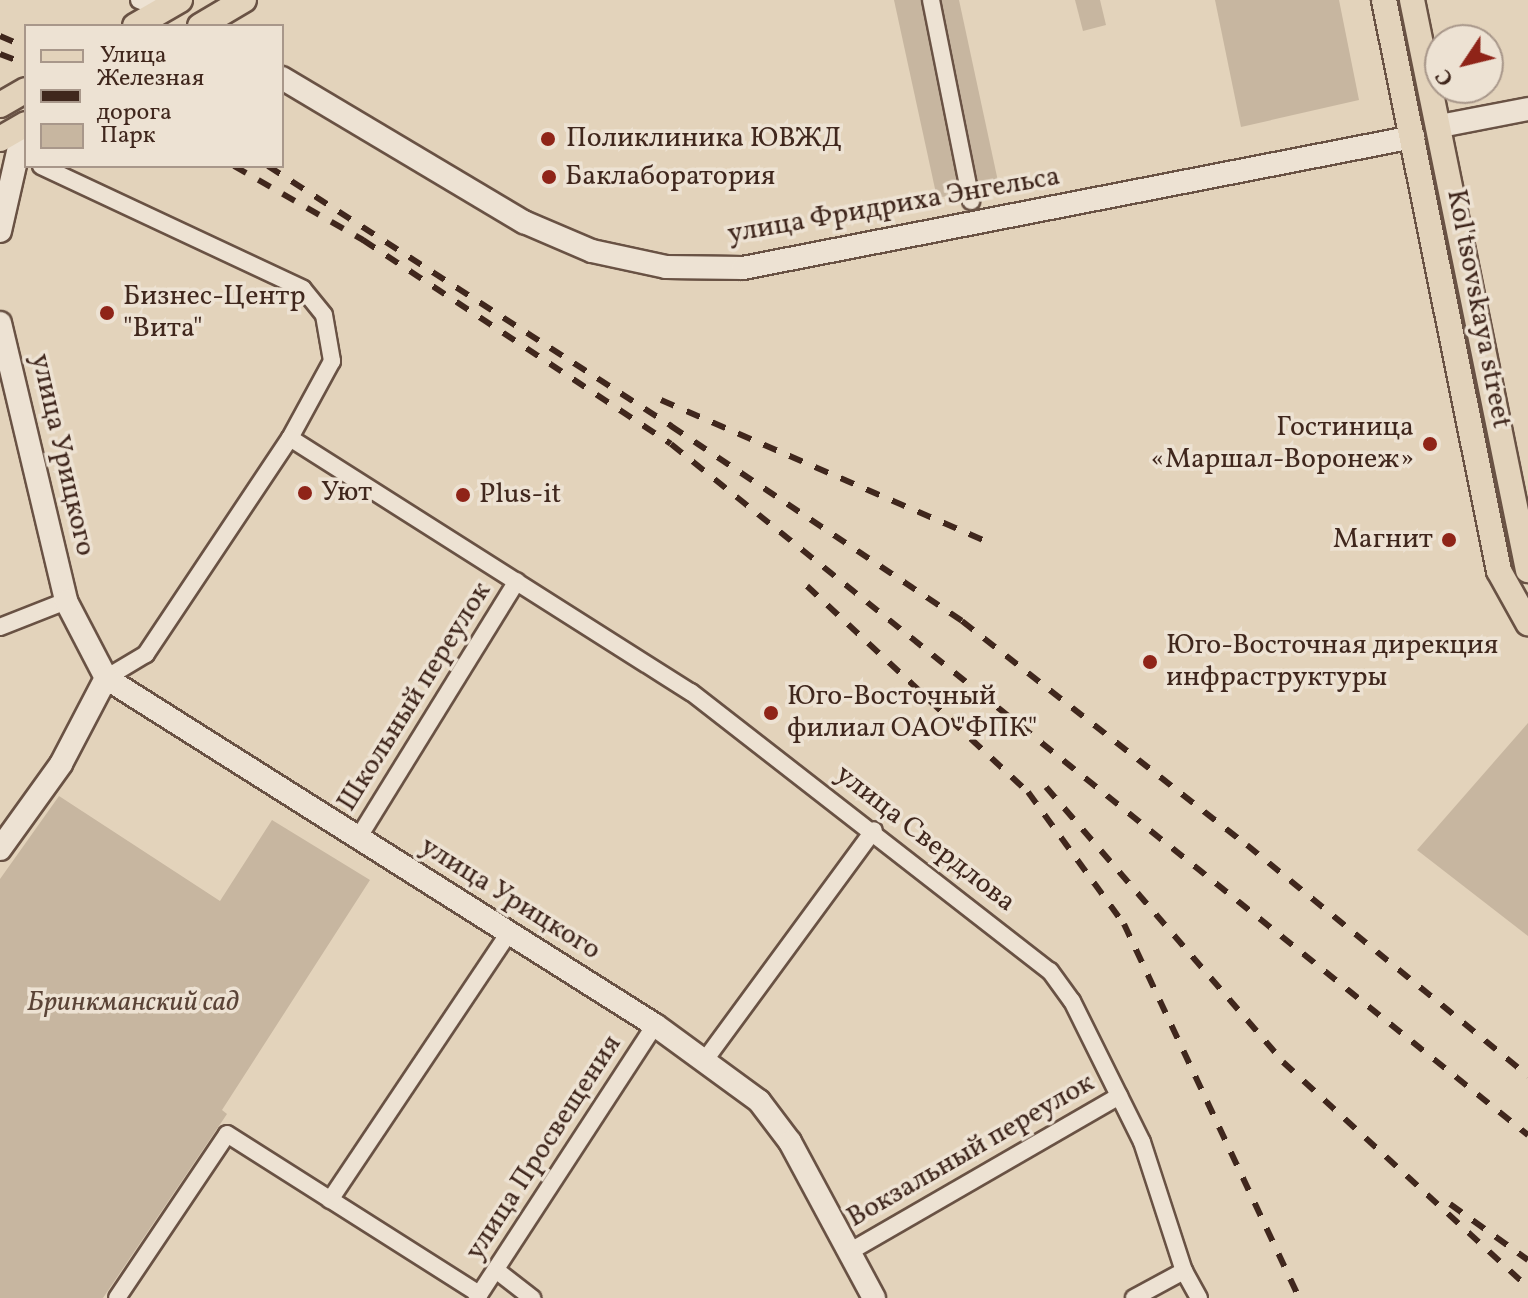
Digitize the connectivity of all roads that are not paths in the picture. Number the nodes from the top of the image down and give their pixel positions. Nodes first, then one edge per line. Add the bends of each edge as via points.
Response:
1 (139, 0) edge
2 (244, 0) edge
3 (931, 0) edge
4 (1384, 0) edge
5 (1412, 0) edge
6 (172, 5) edge
7 (139, 24) edge
8 (203, 24) edge
9 (284, 79) edge
10 (24, 91) edge
11 (0, 105) edge
12 (1528, 109) edge
13 (24, 125) edge
14 (1440, 126) junction
15 (1413, 137) junction
16 (0, 139) edge
17 (23, 158) edge
18 (45, 168) edge
19 (971, 201) dead end
20 (0, 231) edge
21 (0, 323) edge
22 (290, 438) junction
23 (1528, 570) edge
24 (517, 581) junction
25 (66, 601) junction
26 (1528, 623) edge
27 (0, 627) edge
28 (106, 678) junction
29 (874, 830) junction
30 (357, 840) junction
31 (0, 849) edge
32 (509, 933) junction
33 (655, 1025) junction
34 (705, 1060) junction
35 (1119, 1096) junction
36 (330, 1200) junction
37 (849, 1252) junction
38 (496, 1270) junction
39 (1184, 1271) junction
40 (478, 1296) edge
41 (117, 1298) edge
42 (532, 1298) edge
43 (874, 1298) edge
44 (1134, 1298) edge
45 (1199, 1298) edge

1 - 6 street
2 - 8 main road
3 - 19 street
4 - 15 main road, Kol'tsovskaya street
5 - 14 main road, Kol'tsovskaya street
6 - 7 main road
9 - 15 main road, улица Фридриха Энгельса via 524,222 592,251 666,267 743,268
10 - 11 main road
12 - 14 main road
13 - 16 main road
14 - 15 main road
14 - 23 main road, Kol'tsovskaya street
15 - 26 main road, Kol'tsovskaya street via 1499,571
17 - 20 main road via 5,192
18 - 22 street via 303,289 324,315 332,361
21 - 25 main road, улица Урицкого
22 - 24 street, улица Свердлова
22 - 28 street via 146,654
24 - 29 street, улица Свердлова via 691,692
24 - 30 street, Школьный переулок
25 - 27 street, улица Урицкого
25 - 28 main road, улица Урицкого
28 - 30 main road, улица Урицкого
28 - 31 main road via 61,764
29 - 34 street
29 - 35 street, улица Свердлова via 1050,971 1072,1001
30 - 32 main road, улица Урицкого
32 - 33 main road, улица Урицкого
32 - 36 street
33 - 34 main road, улица Урицкого
33 - 38 street, улица Просвещения
34 - 37 main road, улица Урицкого via 759,1101 775,1122
35 - 37 street, Вокзальный переулок
35 - 39 street, улица Свердлова via 1142,1142
36 - 40 street
36 - 41 street via 227,1134
37 - 43 main road, улица Урицкого
38 - 40 street, улица Просвещения
38 - 42 street
39 - 44 street
39 - 45 street, улица Свердлова

